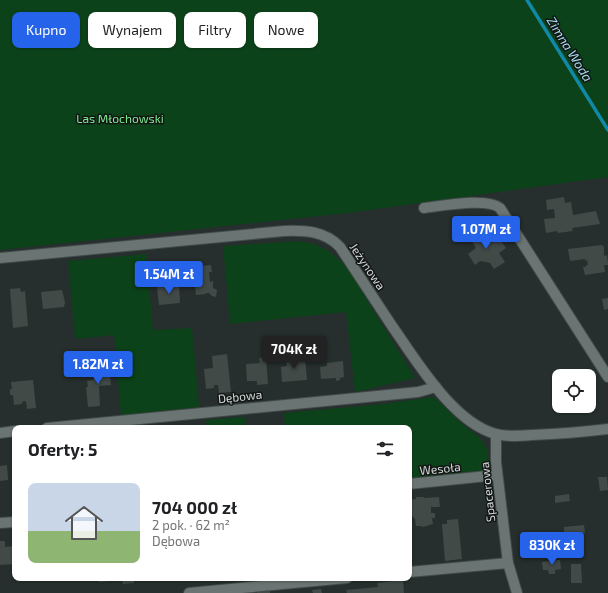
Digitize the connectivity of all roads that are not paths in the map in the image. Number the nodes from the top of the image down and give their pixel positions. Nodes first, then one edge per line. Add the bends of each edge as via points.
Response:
1 (424, 208) dead end
2 (0, 258) edge
3 (608, 377) edge
4 (436, 387) junction
5 (78, 425) edge
6 (608, 429) edge
7 (12, 431) edge
8 (0, 432) edge
9 (496, 434) junction
10 (497, 475) junction
11 (412, 484) edge
12 (12, 522) edge
13 (0, 523) edge
14 (508, 563) junction
15 (412, 572) edge
16 (315, 581) edge
17 (189, 593) edge
18 (517, 593) edge

1 - 3 street via 486,202 496,204
2 - 4 street, Jeżynowa via 284,231 318,233 340,247
4 - 5 street, Dębowa via 418,392
4 - 9 street, Jeżynowa via 470,421
6 - 9 street, Jeżynowa via 544,435
7 - 8 street
9 - 10 street, Spacerowa
10 - 11 street, Wesoła
10 - 14 street, Spacerowa
12 - 13 street
14 - 15 street
14 - 18 street, Spacerowa
16 - 17 street

